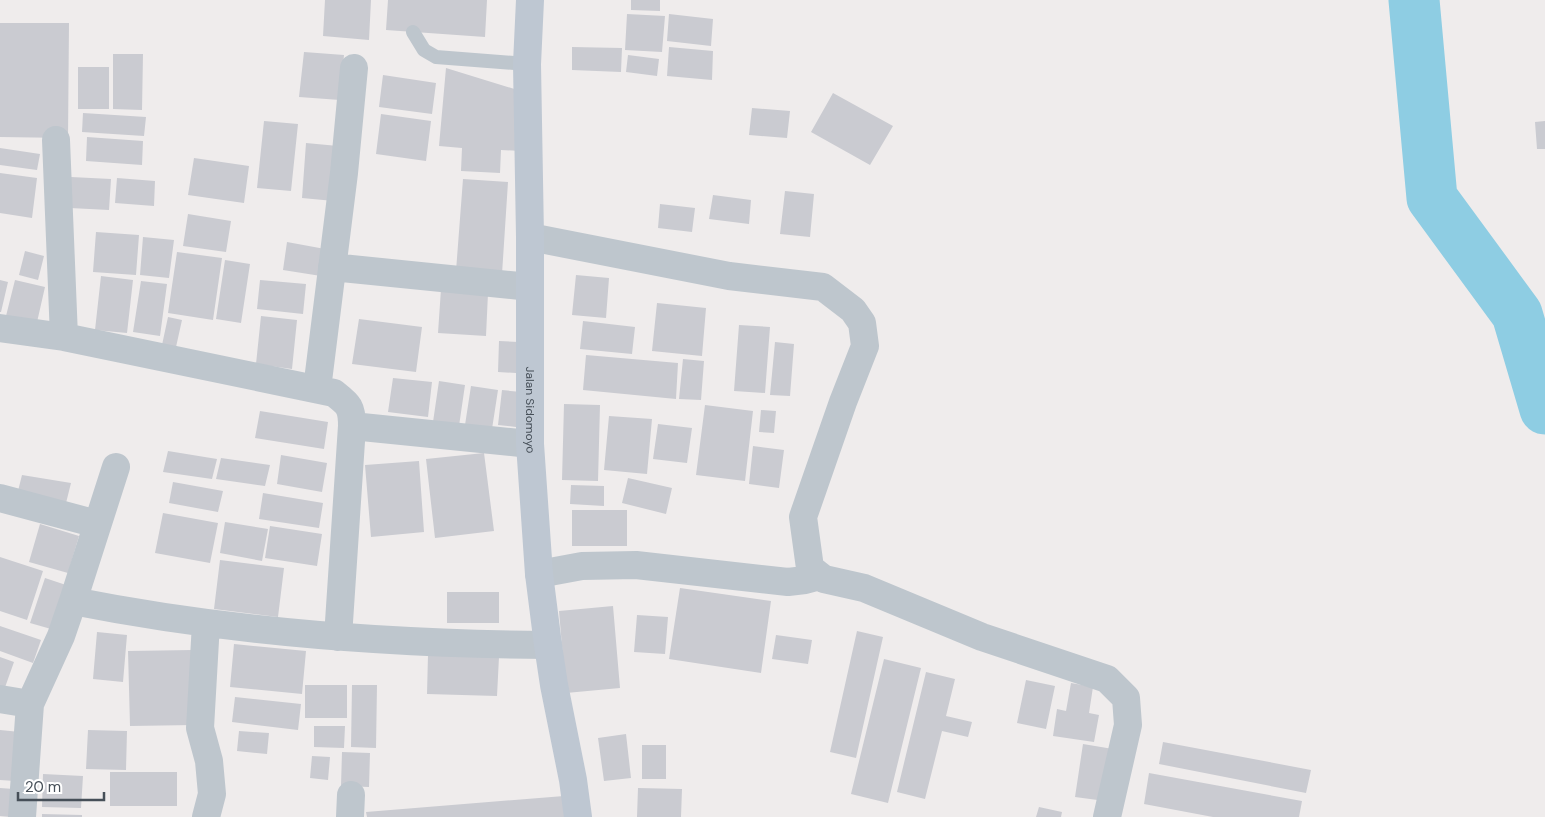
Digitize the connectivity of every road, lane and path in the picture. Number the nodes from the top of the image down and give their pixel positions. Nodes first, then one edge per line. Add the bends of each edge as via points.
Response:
1 (530, 0) edge
2 (413, 32) dead end
3 (527, 64) junction
4 (354, 68) dead end
5 (56, 140) dead end
6 (530, 236) junction
7 (332, 267) junction
8 (530, 287) junction
9 (0, 328) edge
10 (64, 337) junction
11 (317, 388) junction
12 (352, 426) junction
13 (530, 444) junction
14 (116, 467) dead end
15 (0, 498) edge
16 (98, 524) junction
17 (539, 574) junction
18 (820, 576) junction
19 (73, 601) junction
20 (206, 623) junction
21 (338, 636) junction
22 (548, 645) junction
23 (0, 699) edge
24 (30, 704) junction
25 (22, 817) edge
26 (206, 817) edge
27 (578, 817) edge
28 (1107, 817) edge

1 - 3 main road, Jalan Sidomoyo
2 - 3 lane via 424,50 436,57
3 - 6 main road, Jalan Sidomoyo
4 - 7 street
5 - 10 street
6 - 8 main road, Jalan Sidomoyo
6 - 18 street via 729,276 823,287 853,310 862,323 865,346 804,517 810,568
7 - 8 street
7 - 11 street
8 - 13 main road, Jalan Sidomoyo
9 - 10 street
10 - 11 street
11 - 12 street via 334,393 348,404
12 - 13 street
12 - 21 street
13 - 17 main road, Jalan Sidomoyo
14 - 16 street
15 - 16 street
16 - 19 street
17 - 18 street via 582,566 636,565 788,582
17 - 22 main road, Jalan Sidomoyo
18 - 28 street via 864,588 982,638 1107,679 1126,698 1128,725
19 - 20 street
19 - 24 street
20 - 21 street
20 - 26 street via 200,728 209,762 212,794
21 - 22 street via 462,645
22 - 27 main road, Jalan Sidomoyo
23 - 24 street
24 - 25 street

